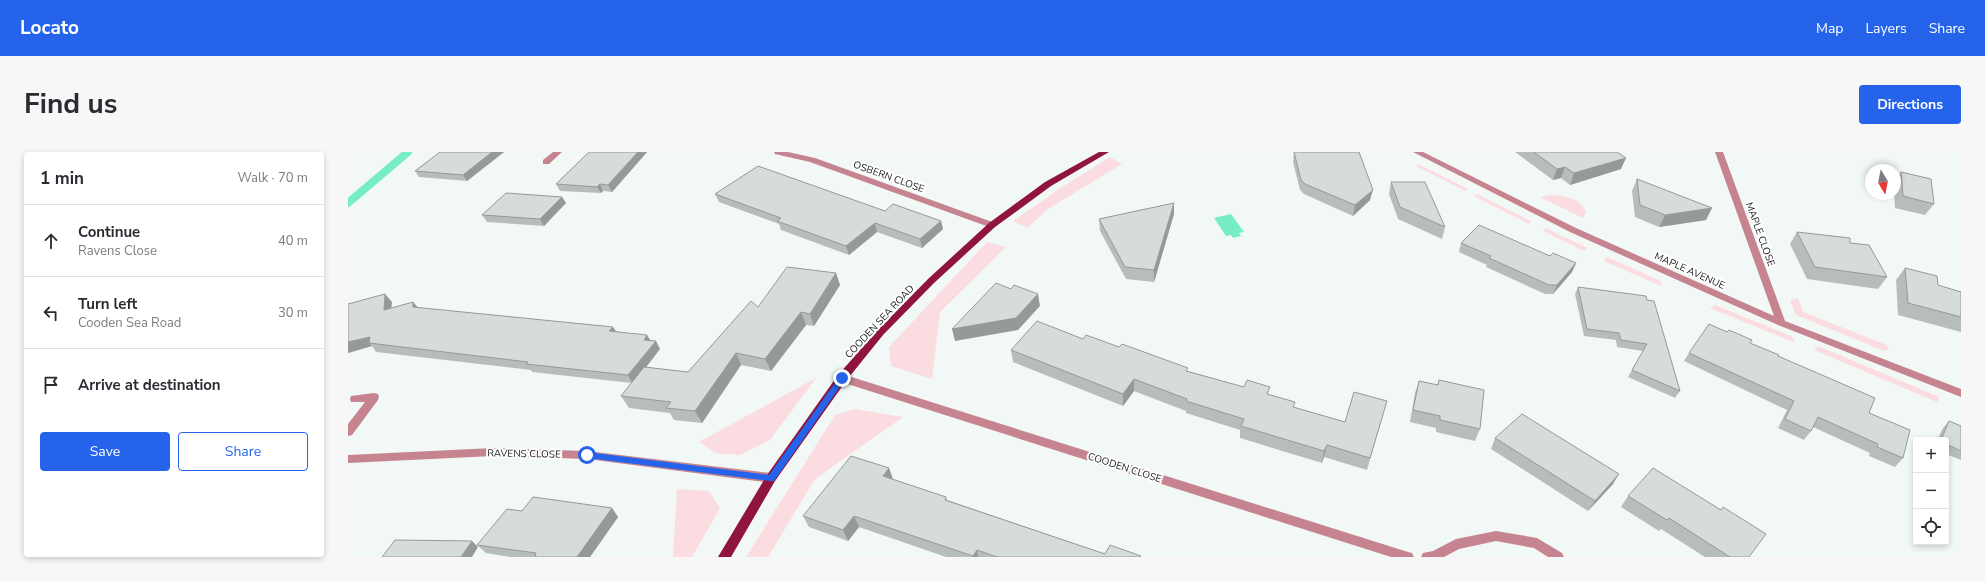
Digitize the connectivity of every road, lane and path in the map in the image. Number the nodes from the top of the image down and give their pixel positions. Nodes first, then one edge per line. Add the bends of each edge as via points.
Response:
1 (558, 152) edge
2 (778, 152) edge
3 (1105, 152) edge
4 (1417, 152) edge
5 (1719, 152) edge
6 (546, 162) dead end
7 (992, 225) junction
8 (1781, 323) junction
9 (842, 378) junction
10 (1961, 393) edge
11 (355, 399) dead end
12 (348, 432) edge
13 (348, 459) edge
14 (771, 478) junction
15 (724, 557) edge
16 (1408, 557) edge
17 (1427, 557) edge
18 (1558, 557) edge

1 - 6 street
2 - 7 street, OSBERN CLOSE via 812,160
3 - 7 main road, COODEN SEA ROAD via 1048,184
4 - 8 street, MAPLE AVENUE via 1573,230
5 - 8 street, MAPLE CLOSE
7 - 9 main road, COODEN SEA ROAD via 931,281 880,333
8 - 10 street, MAPLE AVENUE
9 - 14 main road, COODEN SEA ROAD
9 - 16 street, COODEN CLOSE
11 - 12 street via 374,398
13 - 14 street, RAVENS CLOSE via 492,452 587,455
14 - 15 main road, COODEN SEA ROAD
17 - 18 street via 1435,556 1456,544 1496,536 1537,543

